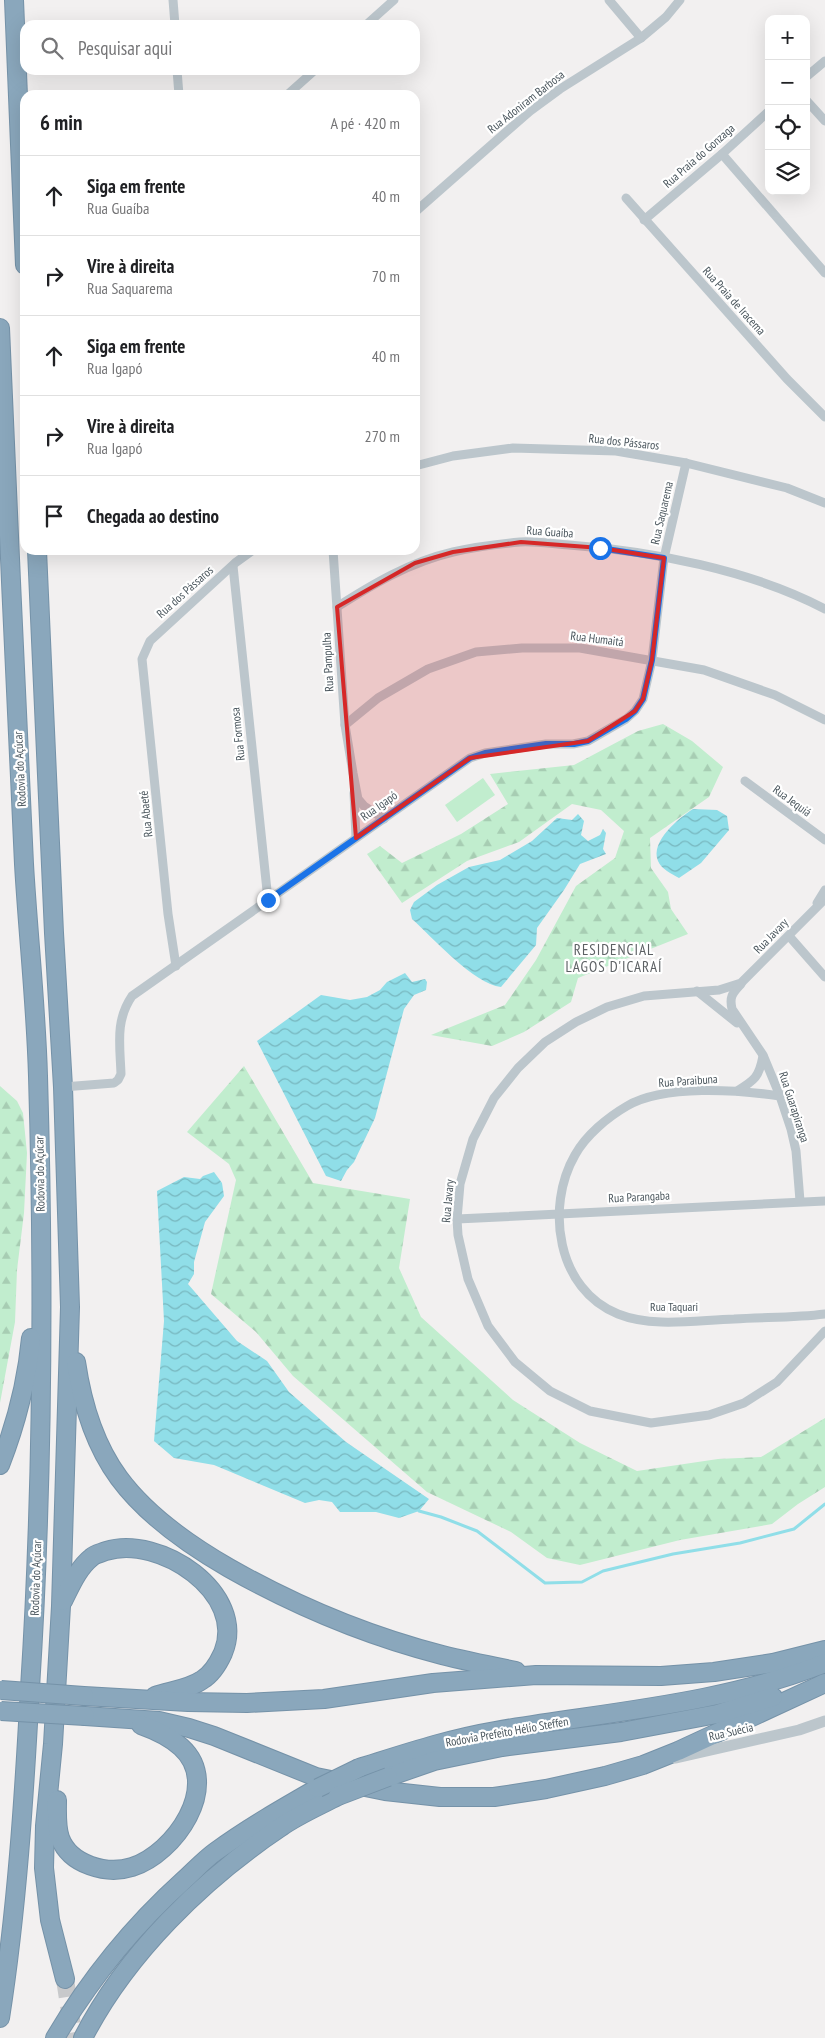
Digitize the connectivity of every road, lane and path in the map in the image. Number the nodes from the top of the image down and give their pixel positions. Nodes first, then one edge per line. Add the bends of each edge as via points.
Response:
1 (14, 0) edge
2 (174, 0) edge
3 (394, 0) edge
4 (609, 0) edge
5 (680, 0) edge
6 (175, 20) edge
7 (372, 20) edge
8 (641, 38) junction
9 (825, 61) edge
10 (810, 74) edge
11 (177, 75) edge
12 (309, 75) edge
13 (179, 90) edge
14 (293, 90) edge
15 (810, 104) edge
16 (765, 115) edge
17 (825, 121) edge
18 (20, 145) edge
19 (722, 154) junction
20 (626, 198) dead end
21 (420, 208) edge
22 (644, 220) junction
23 (825, 273) edge
24 (0, 328) edge
25 (825, 418) edge
26 (686, 462) junction
27 (420, 465) edge
28 (825, 503) edge
29 (37, 555) edge
30 (247, 555) edge
31 (333, 555) edge
32 (664, 558) junction
33 (233, 566) junction
34 (337, 607) junction
35 (825, 608) edge
36 (142, 659) joint
37 (652, 660) junction
38 (825, 720) edge
39 (345, 725) junction
40 (353, 773) junction
41 (745, 782) dead end
42 (384, 819) junction
43 (356, 838) junction
44 (825, 840) edge
45 (825, 890) edge
46 (825, 899) edge
47 (268, 900) junction
48 (814, 908) junction
49 (789, 936) junction
50 (176, 966) junction
51 (825, 977) edge
52 (741, 984) junction
53 (696, 991) junction
54 (743, 1028) junction
55 (763, 1055) junction
56 (63, 1087) junction
57 (737, 1091) junction
58 (780, 1096) junction
59 (800, 1201) junction
60 (824, 1201) edge
61 (558, 1214) junction
62 (457, 1219) junction
63 (42, 1268) junction
64 (70, 1307) junction
65 (825, 1314) edge
66 (825, 1331) edge
67 (0, 1465) edge
68 (60, 1606) junction
69 (825, 1650) edge
70 (825, 1663) edge
71 (536, 1675) junction
72 (825, 1683) edge
73 (0, 1690) edge
74 (142, 1700) junction
75 (1, 1711) edge
76 (119, 1718) junction
77 (825, 1721) edge
78 (53, 1744) junction
79 (643, 1765) junction
80 (65, 1979) tunnel mouth
81 (0, 2018) edge
82 (55, 2038) edge
83 (83, 2038) edge

1 - 18 highway
2 - 6 street
3 - 7 street
4 - 8 street
5 - 8 street, Rua Adoniram Barbosa
8 - 21 street, Rua Adoniram Barbosa via 530,111
9 - 10 street
11 - 13 street
12 - 14 street
15 - 17 street
16 - 19 street, Rua Praia do Gonzaga
19 - 22 street, Rua Praia do Gonzaga
19 - 23 street
20 - 22 street, Rua Praia de Iracema
22 - 25 street, Rua Praia de Iracema
24 - 63 highway, Rodovia do Açúcar via 25,868 38,1071
26 - 27 street, Rua dos Pássaros via 616,451 513,448 454,456
26 - 28 street, Rua dos Pássaros via 787,488
26 - 32 street, Rua Saquarema
29 - 56 highway, Rodovia do Açúcar
30 - 33 street, Rua dos Pássaros
31 - 34 street, Rua Pampulha
32 - 34 street, Rua Guaíba via 600,548 521,542 473,549 415,563 374,583
32 - 35 street, Rua Guaíba via 772,584
32 - 37 street, Rua Saquarema
33 - 36 street, Rua dos Pássaros via 150,641
33 - 47 street, Rua Formosa
34 - 39 street, Rua Pampulha
36 - 50 street, Rua Abaeté
37 - 38 street, Rua Humaitá via 704,670 775,695
37 - 39 street, Rua Humaitá via 580,648 476,652 428,669 378,698
37 - 42 street, Rua Igapó via 643,699 635,711 611,728 588,741 574,744 546,744 470,758
39 - 40 street, Rua Pampulha
40 - 42 street, Rua Pampulha via 358,799
40 - 43 street, Rua Pampulha
41 - 44 street, Rua Jequiá
42 - 43 street, Rua Igapó
43 - 47 street, Rua Igapó
45 - 48 street, Rua Javary
46 - 48 street, Rua Javary
47 - 50 street, Rua Igapó
48 - 49 street, Rua Javary
49 - 51 street
49 - 52 street, Rua Javary
50 - 56 street, Rua Igapó via 132,996 124,1008 119,1026 121,1074 118,1080
52 - 53 street, Rua Javary
52 - 54 street, Rua Guarapiranga via 731,994 730,1000
53 - 54 street, Rua Guarapiranga
53 - 62 street, Rua Javary via 644,996 607,1008 576,1022 545,1042 494,1098 473,1140 460,1184
54 - 55 street, Rua Guarapiranga
55 - 57 street via 756,1080
55 - 58 street, Rua Guarapiranga
56 - 64 highway, Rodovia do Açúcar
57 - 58 street, Rua Paraibuna
57 - 61 street, Rua Paraibuna via 659,1094 628,1105 593,1132 575,1154 562,1186
58 - 59 street, Rua Guarapiranga via 796,1151
59 - 60 street, Rua Parangaba
59 - 61 street, Rua Parangaba
61 - 62 street, Rua Parangaba
61 - 65 street, Rua Taquari via 563,1248 573,1276 591,1298 618,1314 651,1322
62 - 66 street, Rua Javary via 468,1279 488,1326 515,1362 550,1391 590,1411 651,1423 709,1415 744,1403 777,1382
63 - 67 highway via 27,1371
63 - 81 highway, Rodovia do Açúcar via 36,1587 20,1845
64 - 68 highway, Rodovia do Açúcar
64 - 71 highway via 79,1384 86,1411 100,1446 119,1478 152,1514 198,1550 251,1580 344,1623 443,1655
68 - 74 highway via 77,1573 93,1555 130,1547 173,1559 199,1578 216,1596 226,1620 227,1642 218,1665 202,1680
68 - 78 highway, Rodovia do Açúcar
69 - 71 highway via 773,1664 714,1672 661,1676
70 - 82 highway, Rodovia Prefeito Hélio Steffen, bridge via 730,1692 663,1707 494,1731 432,1745 359,1768 263,1819 213,1853 162,1899 122,1944 77,2001
71 - 74 highway via 433,1683 314,1699 247,1703
72 - 79 highway via 678,1752
72 - 83 highway, Rodovia Prefeito Hélio Steffen, bridge via 717,1714 621,1732 502,1747 434,1761 338,1796 274,1831 226,1866 176,1913 128,1968 94,2016
73 - 74 highway, bridge
75 - 76 highway, bridge
76 - 78 highway via 159,1732 182,1747 193,1764 197,1781 188,1819 175,1838 156,1854 132,1867 90,1867 71,1854 60,1839
76 - 79 highway via 159,1721 189,1728 316,1777 385,1791 440,1797 494,1797 546,1789
77 - 79 street, Rua Suécia via 799,1730
78 - 80 highway, Rodovia do Açúcar via 44,1868 50,1920

